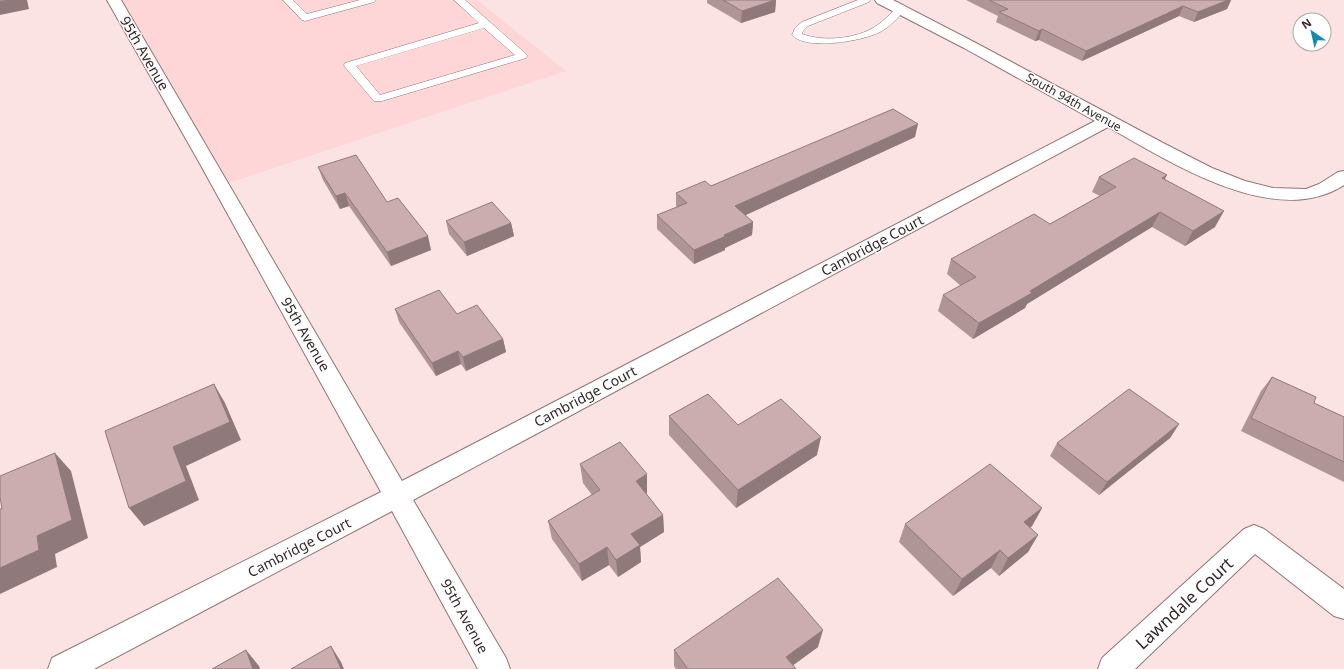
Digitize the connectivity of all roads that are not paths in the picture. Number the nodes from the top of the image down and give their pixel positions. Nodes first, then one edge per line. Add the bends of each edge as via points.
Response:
1 (114, 0) edge
2 (288, 0) edge
3 (372, 0) edge
4 (459, 0) edge
5 (866, 0) edge
6 (882, 0) edge
7 (900, 9) junction
8 (486, 24) junction
9 (1107, 121) junction
10 (1344, 176) edge
11 (397, 496) junction
12 (1344, 606) edge
13 (63, 669) edge
14 (495, 669) edge
15 (1113, 669) edge

1 - 11 street, 95th Avenue
2 - 3 lane via 305,18
4 - 8 lane
5 - 7 lane via 805,24 798,30 797,35 811,40 858,37 878,30
6 - 7 street, South 94th Avenue
7 - 9 street, South 94th Avenue
8 - 8 lane via 522,56 378,99 350,65
9 - 10 street, South 94th Avenue via 1205,172 1271,193 1306,195 1319,192
9 - 11 street, Cambridge Court
11 - 13 street, Cambridge Court
11 - 14 street, 95th Avenue
12 - 15 street, Lawndale Court via 1254,537

